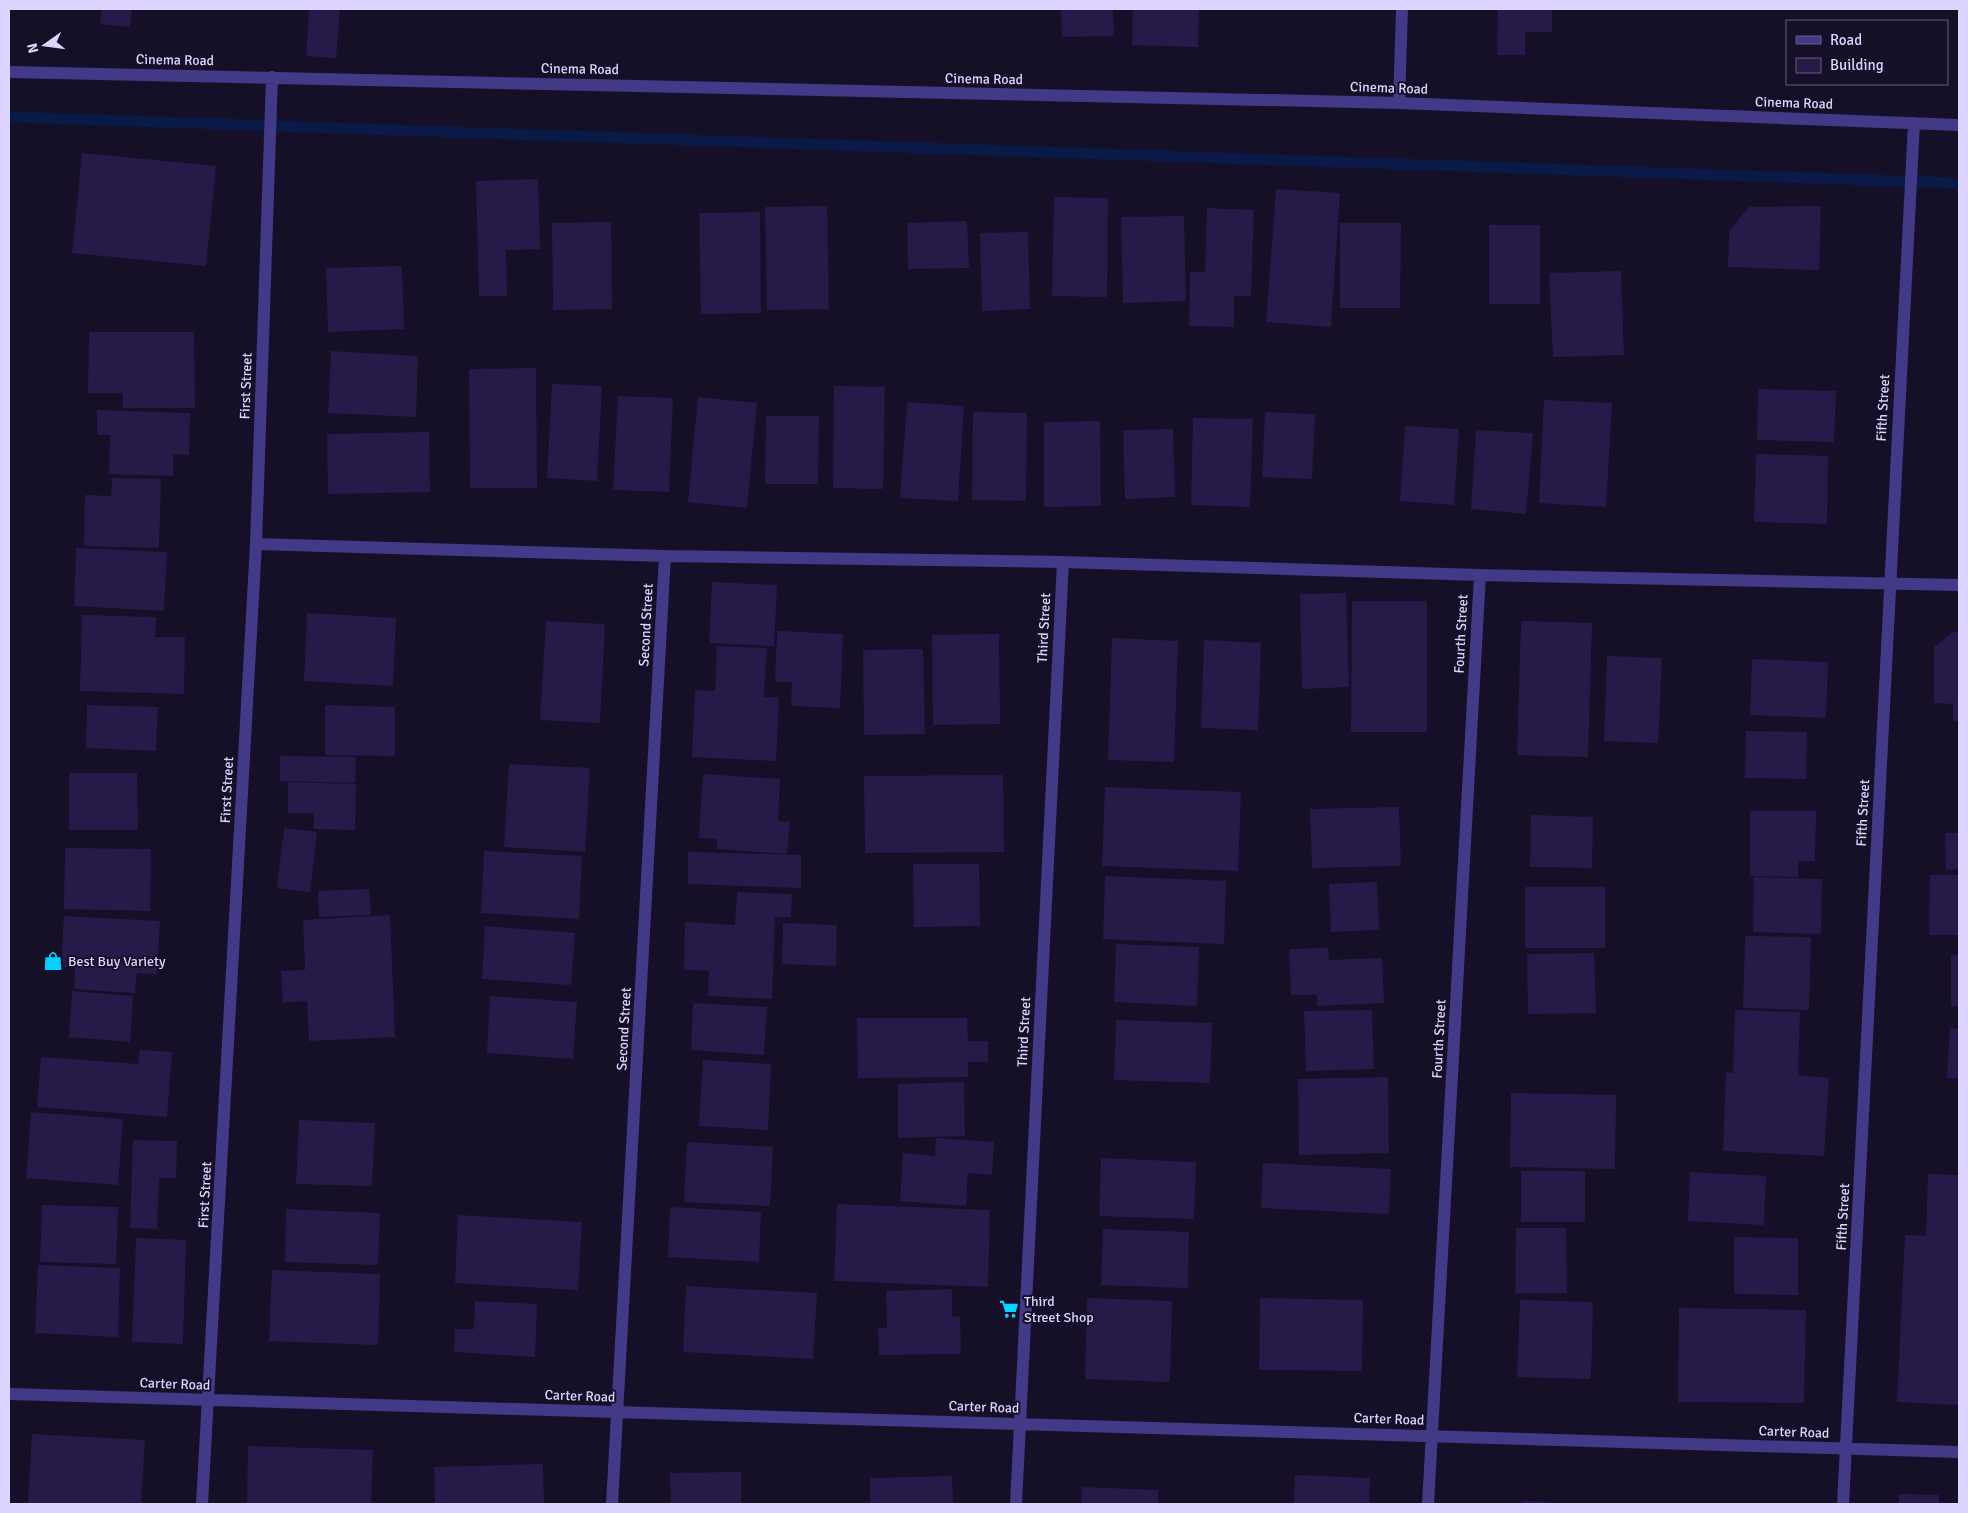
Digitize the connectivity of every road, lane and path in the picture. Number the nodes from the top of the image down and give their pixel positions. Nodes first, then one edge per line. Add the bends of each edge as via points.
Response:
1 (1402, 9) edge
2 (9, 72) edge
3 (272, 77) junction
4 (1399, 103) junction
5 (1914, 123) junction
6 (1959, 124) edge
7 (256, 544) junction
8 (665, 556) junction
9 (1063, 562) junction
10 (1480, 575) junction
11 (1890, 584) junction
12 (1959, 585) edge
13 (9, 1394) edge
14 (208, 1400) junction
15 (618, 1412) junction
16 (1020, 1424) junction
17 (1431, 1436) junction
18 (1846, 1448) junction
19 (1959, 1452) edge
20 (202, 1504) edge
21 (612, 1504) edge
22 (1016, 1504) edge
23 (1428, 1504) edge
24 (1843, 1504) edge

1 - 4 street
2 - 3 street, Cinema Road
3 - 4 street, Cinema Road
3 - 7 street, First Street
4 - 5 street, Cinema Road
5 - 6 street, Cinema Road
5 - 11 street, Fifth Street
7 - 8 street
7 - 14 street, First Street
8 - 9 street
8 - 15 street, Second Street
9 - 10 street
9 - 16 street, Third Street
10 - 11 street
10 - 17 street, Fourth Street
11 - 12 street
11 - 18 street, Fifth Street
13 - 14 street, Carter Road
14 - 15 street, Carter Road
14 - 20 street, First Street
15 - 16 street, Carter Road
15 - 21 street, Second Street
16 - 17 street, Carter Road
16 - 22 street, Third Street
17 - 18 street, Carter Road
17 - 23 street, Fourth Street
18 - 19 street, Carter Road
18 - 24 street, Fifth Street

